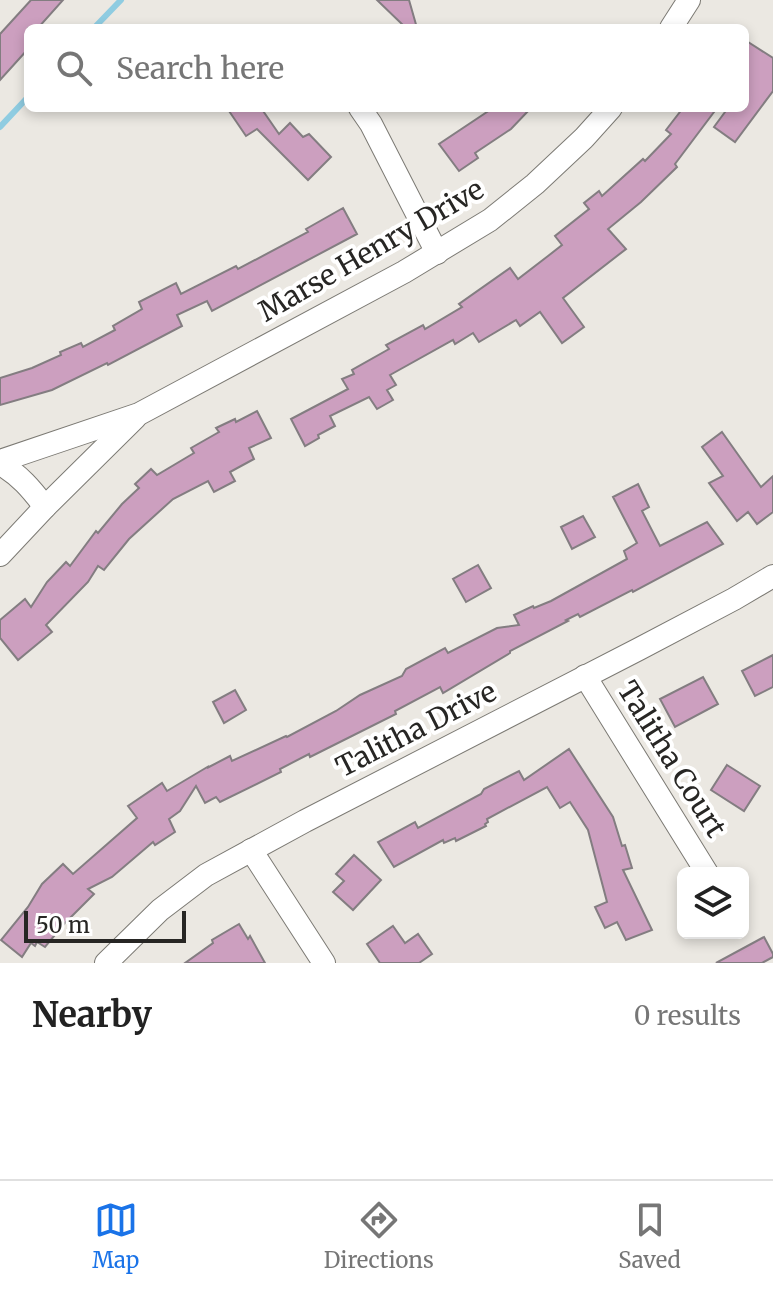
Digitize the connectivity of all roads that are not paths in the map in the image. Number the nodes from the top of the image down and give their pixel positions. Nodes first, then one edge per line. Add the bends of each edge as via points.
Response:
1 (689, 0) edge
2 (674, 24) edge
3 (363, 112) edge
4 (607, 112) edge
5 (437, 253) junction
6 (139, 414) junction
7 (0, 462) edge
8 (45, 507) junction
9 (0, 555) edge
10 (773, 576) edge
11 (585, 676) junction
12 (251, 850) junction
13 (703, 867) edge
14 (106, 963) edge
15 (324, 963) edge

1 - 2 street
3 - 5 street
4 - 5 street, Marse Henry Drive via 535,184
5 - 6 street, Marse Henry Drive
6 - 7 street, Marse Henry Drive
6 - 8 street, Marse Henry Drive
7 - 8 street
8 - 9 street, Marse Henry Drive
10 - 11 street, Talitha Drive
11 - 12 street, Talitha Drive
11 - 13 street, Talitha Court
12 - 14 street, Talitha Drive via 160,910
12 - 15 street

